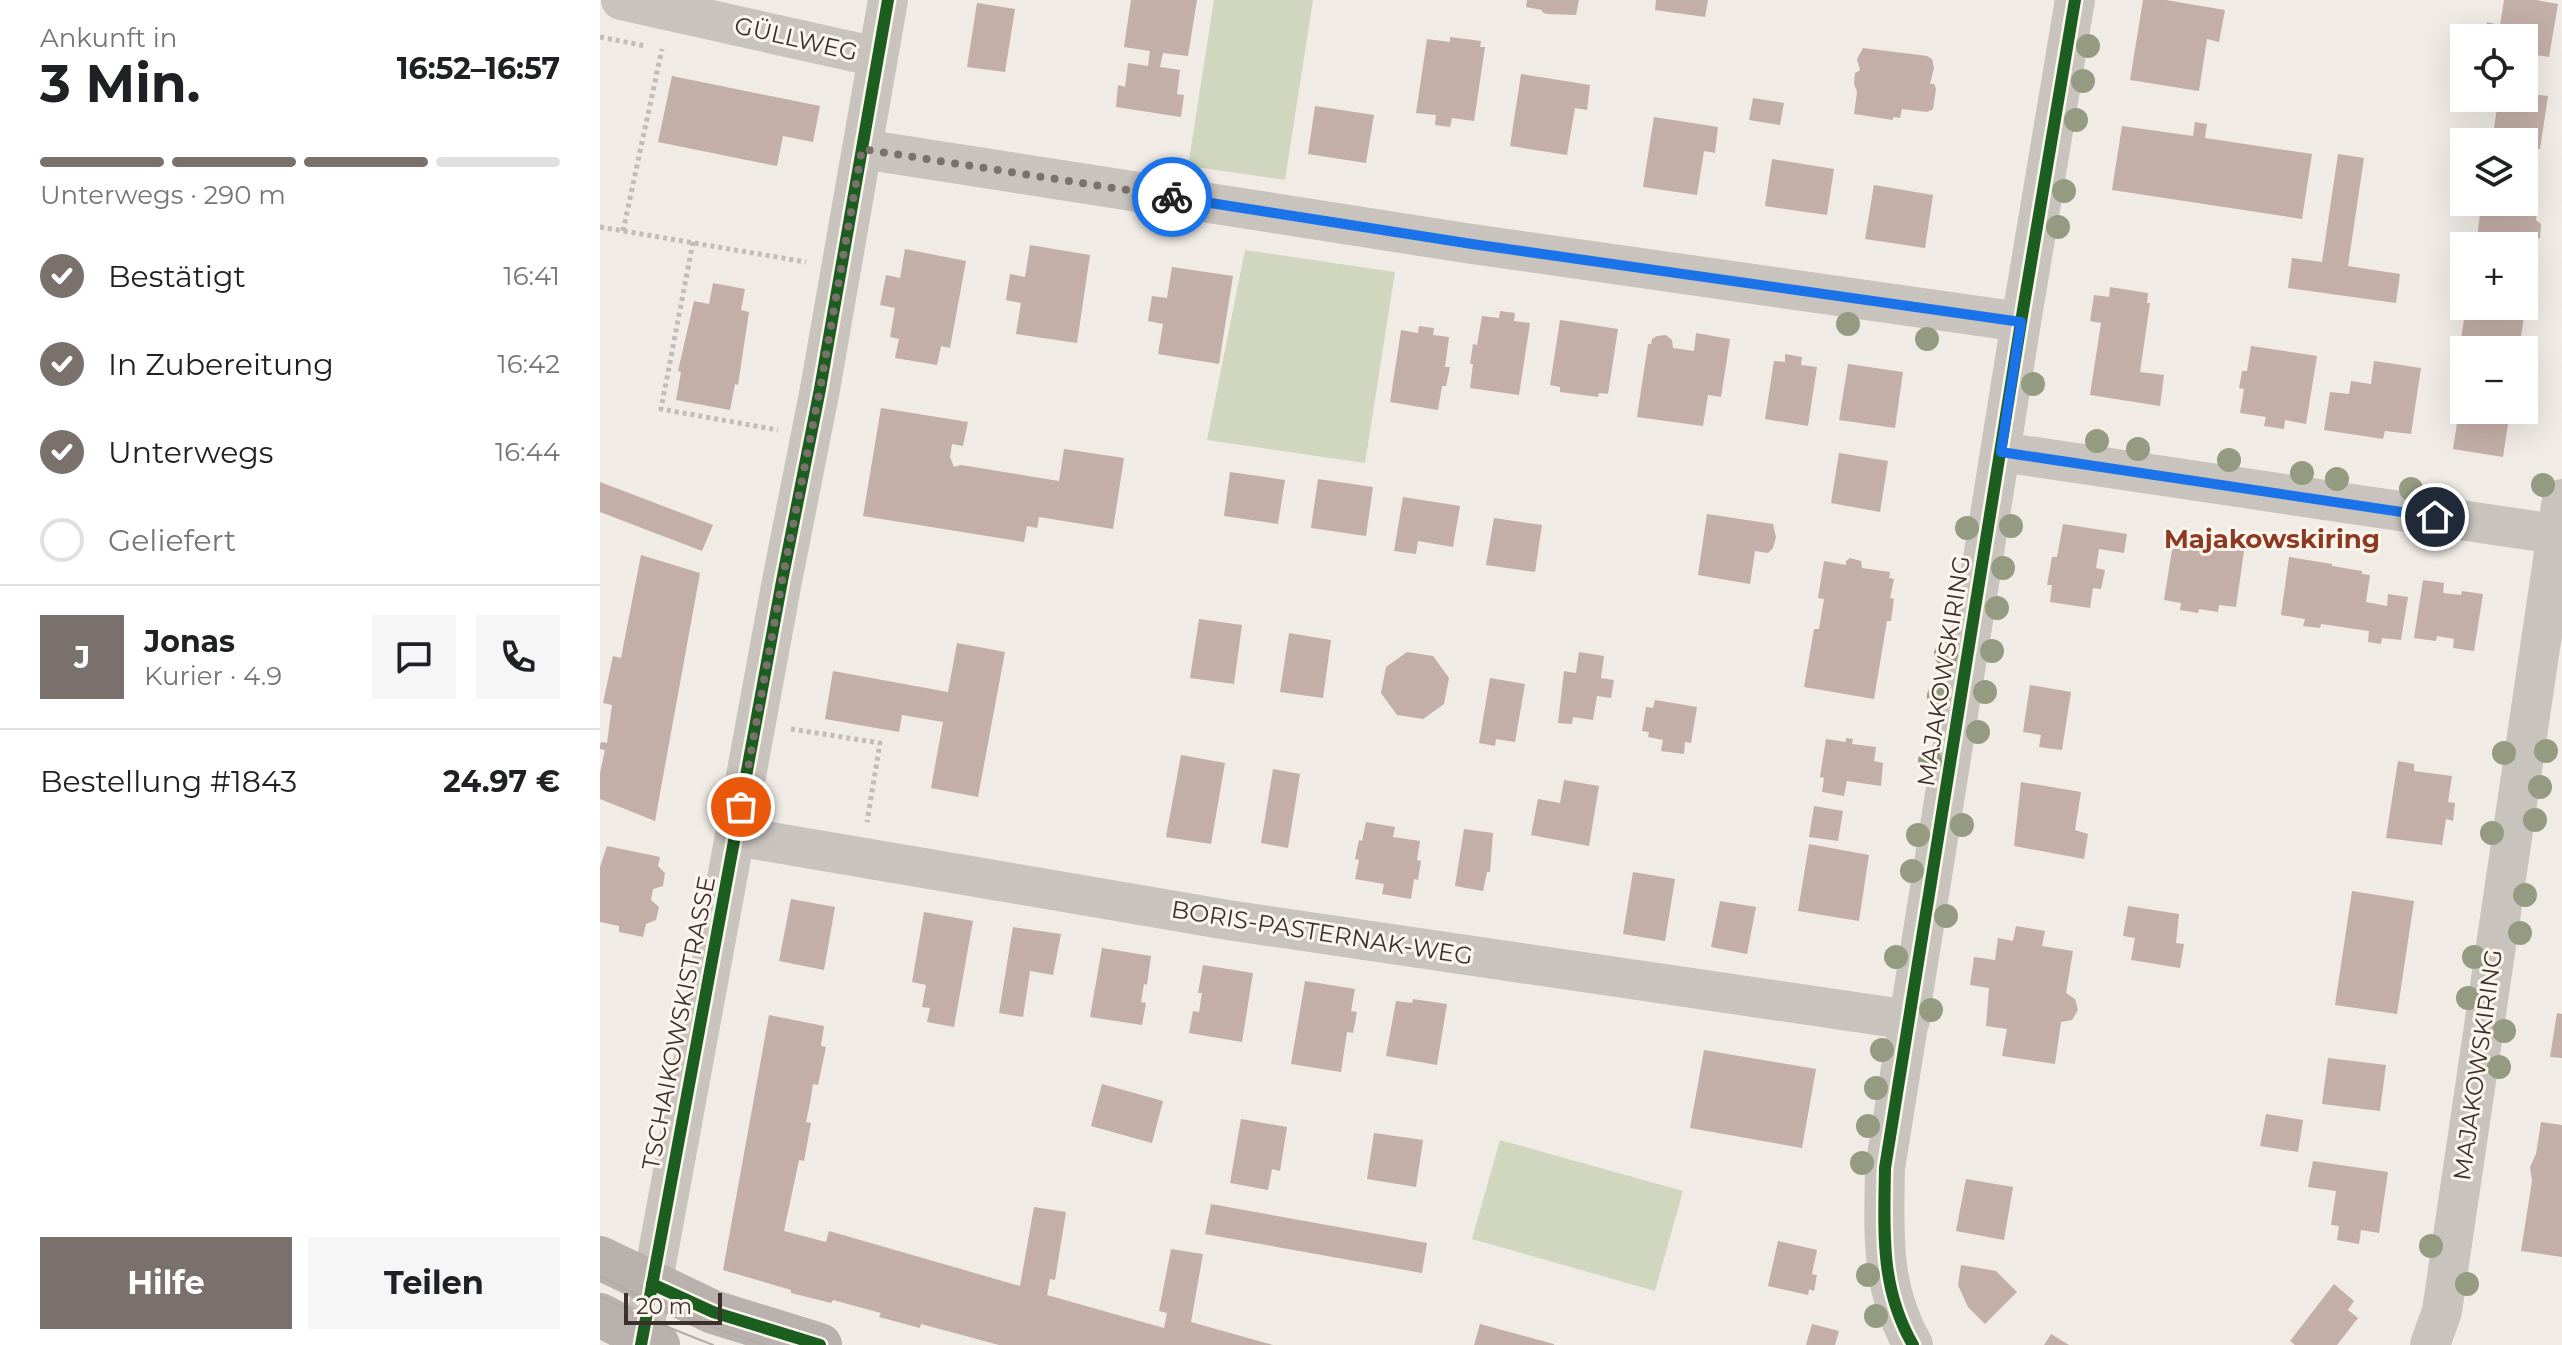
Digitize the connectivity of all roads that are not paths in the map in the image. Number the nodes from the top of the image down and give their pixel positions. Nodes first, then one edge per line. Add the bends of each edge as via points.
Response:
1 (621, 0) edge
2 (888, 0) edge
3 (2075, 0) edge
4 (877, 57) junction
5 (862, 149) junction
6 (2021, 322) junction
7 (2001, 452) junction
8 (2560, 523) edge
9 (736, 836) junction
10 (1910, 1020) junction
11 (600, 1258) edge
12 (652, 1284) junction
13 (600, 1315) edge
14 (647, 1343) edge
15 (820, 1345) edge
16 (1913, 1345) edge
17 (2430, 1345) edge

1 - 4 street, GÜLLWEG
2 - 4 street, TSCHAIKOWSKISTRASSE
3 - 6 street, MAJAKOWSKIRING
4 - 5 street, TSCHAIKOWSKISTRASSE
5 - 6 street
5 - 9 street, TSCHAIKOWSKISTRASSE
6 - 7 street, MAJAKOWSKIRING
7 - 8 street
7 - 10 street, MAJAKOWSKIRING
8 - 17 street, MAJAKOWSKIRING via 2442,1311
9 - 10 street, BORIS-PASTERNAK-WEG via 1228,920
9 - 12 street, TSCHAIKOWSKISTRASSE
10 - 16 street, MAJAKOWSKIRING via 1885,1168 1884,1244 1889,1286
11 - 12 main road
12 - 14 street, TSCHAIKOWSKISTRASSE
12 - 15 main road via 713,1312
13 - 14 main road

